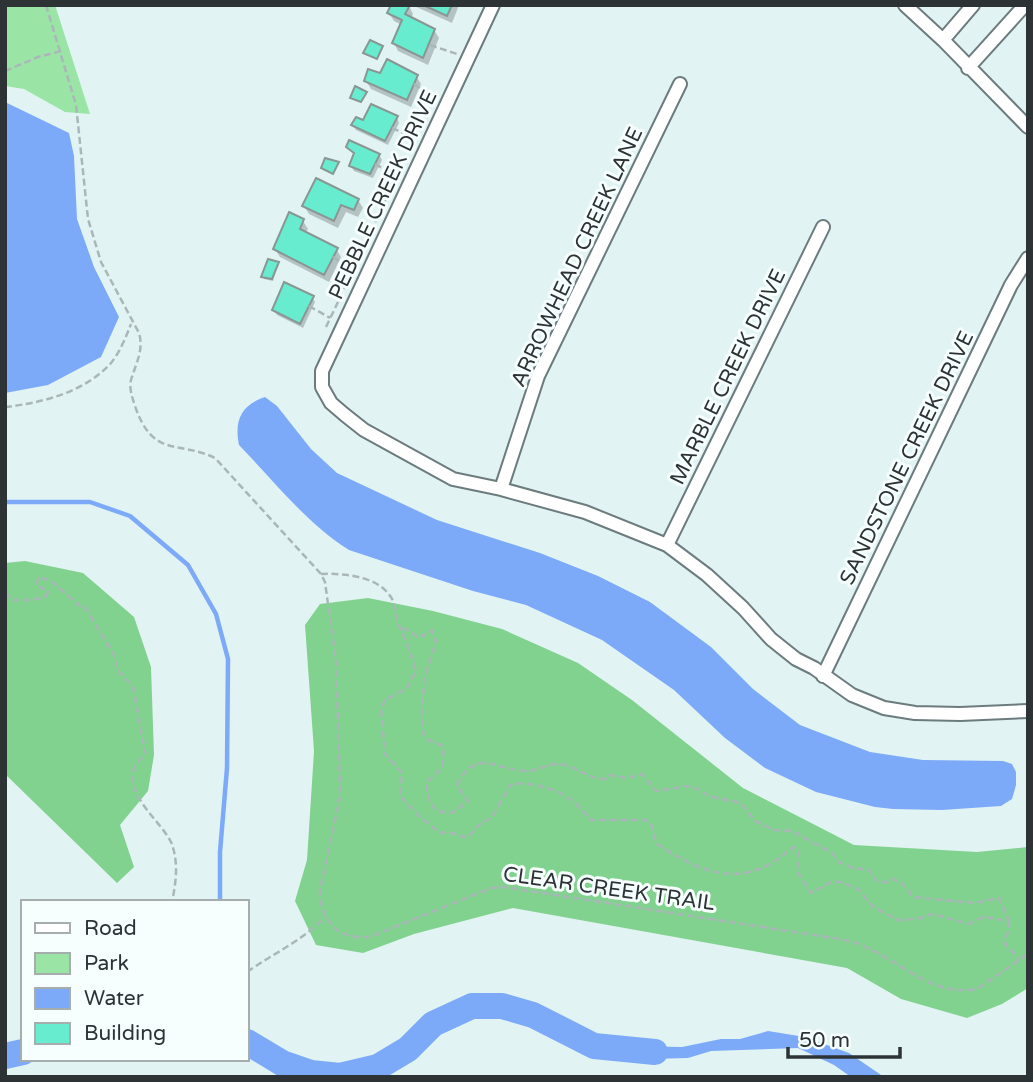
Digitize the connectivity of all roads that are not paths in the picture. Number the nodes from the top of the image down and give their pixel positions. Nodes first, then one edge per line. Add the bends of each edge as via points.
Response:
1 (493, 5) edge
2 (905, 5) edge
3 (973, 5) edge
4 (1025, 5) edge
5 (943, 40) junction
6 (968, 68) junction
7 (680, 84) dead end
8 (1028, 127) edge
9 (823, 227) dead end
10 (1028, 258) edge
11 (501, 488) junction
12 (667, 545) junction
13 (823, 676) junction
14 (1028, 711) edge

1 - 11 street, PEBBLE CREEK DRIVE via 322,371 322,387 331,403 364,430 453,479
2 - 5 street
3 - 5 street
4 - 6 street
5 - 6 street
6 - 8 street
7 - 11 street, ARROWHEAD CREEK LANE via 538,376
9 - 12 street, MARBLE CREEK DRIVE
10 - 13 street, SANDSTONE CREEK DRIVE
11 - 12 street via 585,512
12 - 13 street via 707,575 771,639
13 - 14 street via 884,708 960,714

